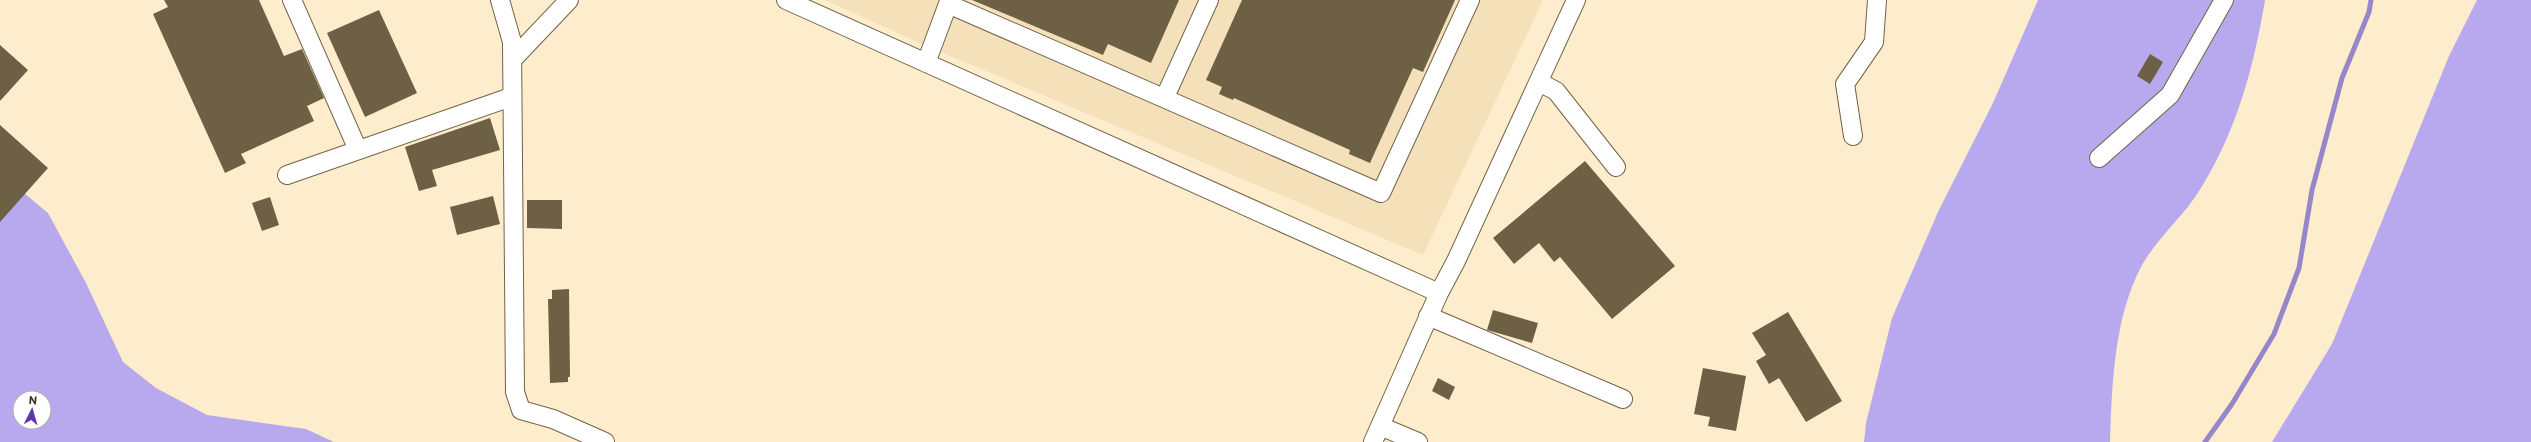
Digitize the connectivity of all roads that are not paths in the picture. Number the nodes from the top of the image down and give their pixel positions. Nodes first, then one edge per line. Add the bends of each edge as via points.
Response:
1 (292, 0) edge
2 (500, 0) edge
3 (569, 0) edge
4 (786, 0) edge
5 (1209, 0) edge
6 (1470, 0) edge
7 (1576, 0) edge
8 (1877, 0) edge
9 (2224, 0) edge
10 (946, 1) edge
11 (512, 60) junction
12 (926, 63) junction
13 (1539, 82) junction
14 (511, 97) junction
15 (1164, 97) junction
16 (1853, 136) dead end
17 (358, 150) junction
18 (2099, 158) dead end
19 (1616, 167) dead end
20 (287, 176) dead end
21 (1439, 293) junction
22 (1428, 316) junction
23 (1623, 399) dead end
24 (1377, 434) edge
25 (604, 442) edge
26 (1418, 442) edge

1 - 17 street
2 - 11 street via 512,42
3 - 11 street
4 - 12 street
5 - 15 street
6 - 15 street via 1381,193
7 - 13 street
8 - 16 street via 1874,42 1845,84
9 - 18 street via 2170,95
10 - 12 street
10 - 15 street
11 - 14 street
12 - 21 street
13 - 19 street via 1556,91
13 - 21 street
14 - 17 street
14 - 25 street via 515,177 514,392 521,410 554,419
17 - 20 street
21 - 22 street
22 - 23 street
22 - 24 street
24 - 26 street

